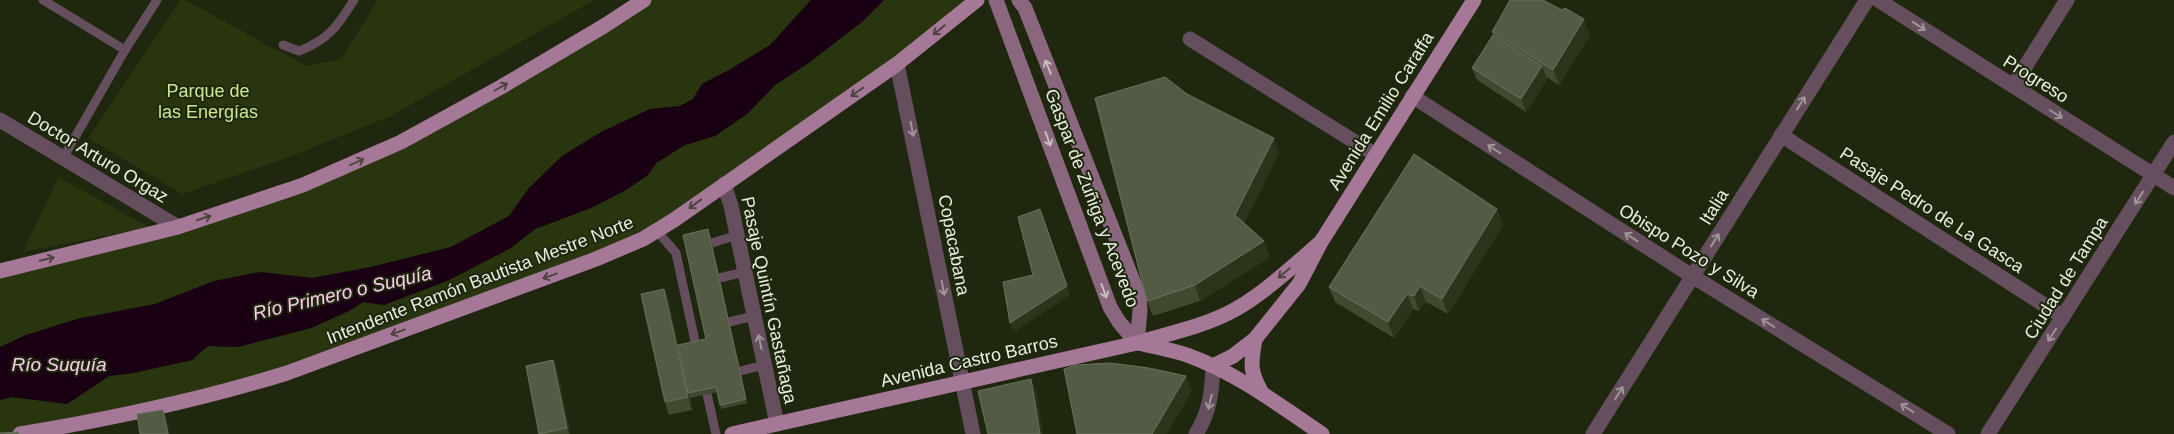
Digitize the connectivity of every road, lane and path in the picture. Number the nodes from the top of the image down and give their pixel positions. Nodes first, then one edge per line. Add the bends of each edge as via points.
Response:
1 (43, 0) edge
2 (157, 0) edge
3 (354, 0) edge
4 (644, 0) edge
5 (977, 0) edge
6 (996, 0) edge
7 (1019, 0) edge
8 (1474, 0) edge
9 (1867, 0) edge
10 (1878, 0) edge
11 (2067, 0) edge
12 (1190, 39) dead end
13 (283, 45) dead end
14 (125, 50) junction
15 (897, 64) junction
16 (2013, 86) junction
17 (1412, 96) junction
18 (0, 120) edge
19 (1781, 135) junction
20 (2174, 142) edge
21 (1376, 155) junction
22 (62, 158) junction
23 (2153, 175) junction
24 (724, 184) junction
25 (2174, 188) edge
26 (178, 227) junction
27 (658, 231) junction
28 (737, 235) junction
29 (1321, 242) junction
30 (712, 243) edge
31 (687, 250) edge
32 (676, 253) junction
33 (0, 271) edge
34 (745, 272) junction
35 (1692, 276) junction
36 (719, 278) edge
37 (694, 283) edge
38 (683, 285) junction
39 (754, 316) junction
40 (2063, 316) junction
41 (729, 322) edge
42 (704, 328) edge
43 (693, 330) junction
44 (1256, 339) junction
45 (1137, 343) junction
46 (696, 346) edge
47 (764, 365) junction
48 (1213, 366) junction
49 (740, 371) edge
50 (961, 382) junction
51 (1262, 392) junction
52 (707, 394) edge
53 (776, 424) junction
54 (26, 434) edge
55 (716, 434) edge
56 (732, 434) edge
57 (973, 434) edge
58 (1196, 434) edge
59 (1322, 434) edge
60 (1593, 434) edge
61 (1948, 434) edge
62 (1988, 434) edge

1 - 14 lane
2 - 14 lane
3 - 13 lane via 338,24 315,44 298,51
26 -> 4 main road via 304,185 401,142 518,77
5 -> 15 main road, Intendente Ramón Bautista Mestre Norte
6 -> 45 street, Gaspar de Zuñiga y Acevedo via 1110,307
45 -> 7 street, Gaspar de Zuñiga y Acevedo via 1139,296 1025,8
8 - 17 main road, Avenida Emilio Caraffa
19 -> 9 street, Italia
10 -> 16 street, Progreso
11 - 16 street
12 - 21 street
14 - 22 lane
15 -> 24 main road, Intendente Ramón Bautista Mestre Norte
15 -> 50 street, Copacabana
16 -> 23 street, Progreso
17 - 21 main road, Avenida Emilio Caraffa
35 -> 17 street, Obispo Pozo y Silva
18 - 22 street, Doctor Arturo Orgaz
35 -> 19 street, Italia
19 - 40 street, Pasaje Pedro de La Gasca
20 - 23 street, Ciudad de Tampa
21 - 29 main road, Avenida Emilio Caraffa
22 - 26 street, Doctor Arturo Orgaz
23 - 25 street, Progreso
23 -> 40 street, Ciudad de Tampa
24 -> 27 main road, Intendente Ramón Bautista Mestre Norte
24 - 28 street, Pasaje Quintín Gastañaga
33 -> 26 main road
27 - 32 lane
27 -> 54 main road, Intendente Ramón Bautista Mestre Norte via 596,259 287,373 164,406
28 - 30 lane
28 - 34 street, Pasaje Quintín Gastañaga
29 - 44 main road, Avenida Emilio Caraffa via 1299,284
29 -> 45 main road, Avenida Emilio Caraffa via 1267,288 1235,309 1197,326
31 - 32 lane
32 - 38 lane
34 - 36 lane
34 - 39 street, Pasaje Quintín Gastañaga
60 -> 35 street, Italia
61 -> 35 street, Obispo Pozo y Silva
37 - 38 lane
38 - 43 lane
39 - 41 lane
47 -> 39 street, Pasaje Quintín Gastañaga
40 -> 62 street, Ciudad de Tampa
42 - 43 lane
43 - 46 lane
44 - 48 main road, Avenida Emilio Caraffa
44 - 51 main road via 1251,364 1253,377
45 - 48 main road, Avenida Castro Barros via 1187,355
45 - 50 main road, Avenida Castro Barros
47 - 49 lane
47 - 53 street, Pasaje Quintín Gastañaga
48 - 51 main road, Avenida Castro Barros
48 -> 58 street via 1210,404
50 - 53 main road, Avenida Castro Barros
50 - 57 street, Copacabana
51 - 59 main road, Avenida Castro Barros
52 - 55 lane
53 - 56 main road, Avenida Castro Barros

